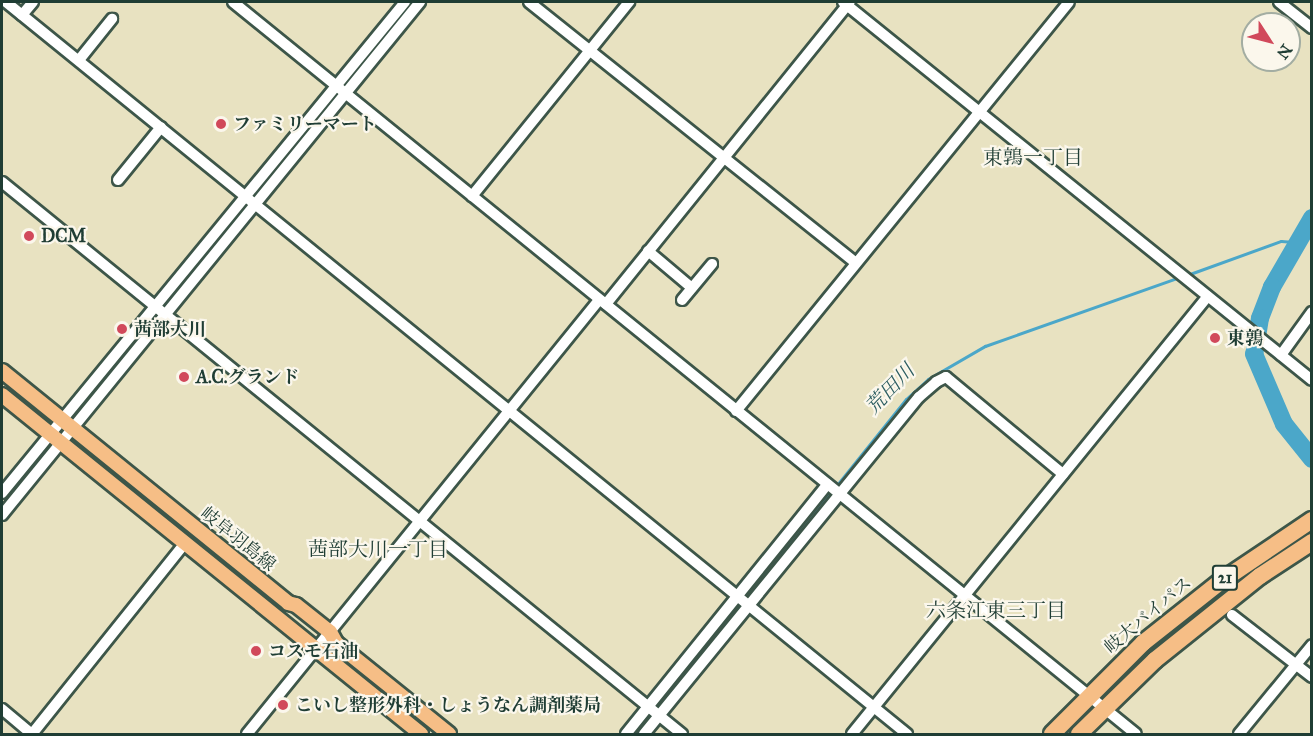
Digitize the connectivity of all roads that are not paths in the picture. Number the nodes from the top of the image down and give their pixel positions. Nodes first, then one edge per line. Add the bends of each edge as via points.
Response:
1 (6, 2) edge
2 (33, 2) edge
3 (233, 2) edge
4 (405, 2) edge
5 (420, 2) edge
6 (529, 2) edge
7 (550, 2) edge
8 (629, 2) edge
9 (1069, 2) edge
10 (1282, 2) edge
11 (847, 3) edge
12 (542, 12) junction
13 (22, 15) junction
14 (112, 19) dead end
15 (1311, 28) edge
16 (589, 51) junction
17 (79, 60) junction
18 (336, 86) junction
19 (346, 94) junction
20 (979, 112) junction
21 (161, 127) junction
22 (722, 159) junction
23 (118, 180) dead end
24 (2, 182) edge
25 (246, 196) junction
26 (472, 196) junction
27 (256, 204) junction
28 (648, 251) junction
29 (856, 263) junction
30 (712, 264) dead end
31 (692, 288) junction
32 (1208, 296) junction
33 (682, 300) dead end
34 (602, 302) junction
35 (155, 306) junction
36 (1311, 312) edge
37 (165, 315) junction
38 (1277, 352) junction
39 (2, 371) edge
40 (1311, 380) edge
41 (2, 395) edge
42 (511, 410) junction
43 (736, 411) junction
44 (67, 424) junction
45 (55, 439) junction
46 (1063, 474) junction
47 (834, 489) junction
48 (2, 494) edge
49 (2, 515) edge
50 (1311, 520) edge
51 (420, 522) junction
52 (1311, 542) edge
53 (185, 543) junction
54 (964, 595) junction
55 (743, 601) junction
56 (1232, 615) dead end
57 (330, 632) junction
58 (1311, 645) edge
59 (316, 649) junction
60 (1296, 664) junction
61 (1311, 677) edge
62 (1087, 695) junction
63 (873, 708) junction
64 (1103, 708) junction
65 (2, 709) edge
66 (654, 711) junction
67 (32, 734) edge
68 (247, 735) edge
69 (421, 735) edge
70 (449, 735) edge
71 (626, 735) edge
72 (644, 735) edge
73 (682, 735) edge
74 (852, 735) edge
75 (907, 735) edge
76 (1052, 735) edge
77 (1079, 735) edge
78 (1136, 735) edge
79 (1239, 735) edge

1 - 13 street
2 - 13 street
3 - 18 street
4 - 18 street
5 - 19 street
6 - 12 street
7 - 12 street
8 - 16 street
9 - 20 street
10 - 15 street
11 - 20 street
11 - 22 street
12 - 16 street
13 - 17 street
14 - 17 street
16 - 22 street
16 - 26 street
17 - 21 street
18 - 19 street
18 - 25 street
19 - 26 street
19 - 27 street
20 - 29 street
20 - 32 street
21 - 23 street
21 - 25 street
22 - 28 street
22 - 29 street
24 - 35 street
25 - 27 street
25 - 35 street
26 - 34 street
27 - 37 street
27 - 42 street
28 - 31 street
28 - 34 street
29 - 43 street
30 - 31 street
31 - 33 street
32 - 38 street
32 - 46 street
34 - 42 street
34 - 43 street
35 - 37 street
35 - 44 street
36 - 38 street
37 - 44 street
37 - 51 street
38 - 40 street
39 - 44 main road, 岐阜羽島線
41 - 45 main road, 岐阜羽島線
42 - 51 street
42 - 55 street
43 - 47 street
44 - 45 street
44 - 57 main road, 岐阜羽島線 via 288,603
45 - 48 street
45 - 49 street
45 - 53 main road, 岐阜羽島線
46 - 47 street via 946,376 919,397
46 - 54 street
47 - 54 street
47 - 55 street
47 - 55 street
50 - 62 highway, 岐大バイパス / 21 via 1220,582 1143,643
51 - 57 street
51 - 66 street
52 - 64 highway, 21 via 1260,576 1155,660
53 - 59 main road, 岐阜羽島線
53 - 67 street
54 - 62 street
54 - 63 street
55 - 63 street
55 - 66 street
56 - 60 street
57 - 59 street
57 - 70 main road, 岐阜羽島線 via 336,643
58 - 60 street
59 - 68 street
59 - 69 main road, 岐阜羽島線
60 - 61 street
60 - 79 street
62 - 64 street
62 - 76 highway, 岐大バイパス / 21
63 - 74 street
63 - 75 street
64 - 77 highway, 21
64 - 78 street
65 - 67 street
66 - 71 street
66 - 72 street
66 - 73 street

